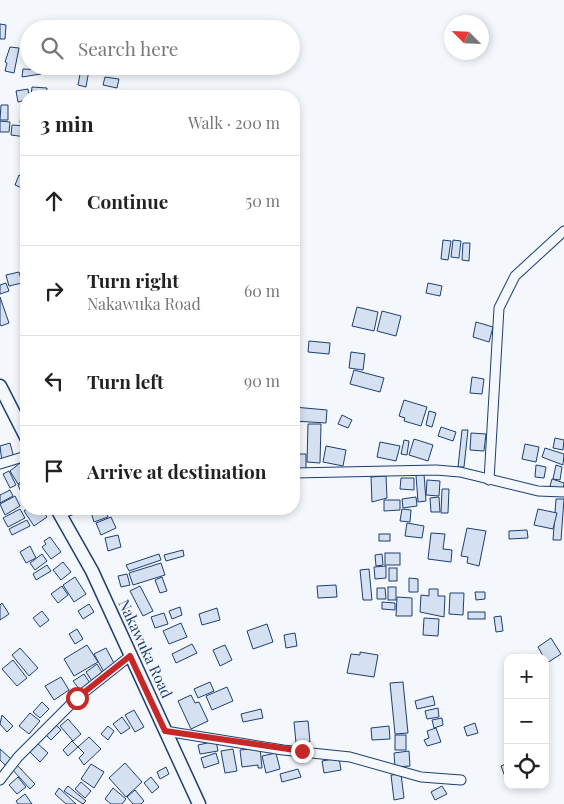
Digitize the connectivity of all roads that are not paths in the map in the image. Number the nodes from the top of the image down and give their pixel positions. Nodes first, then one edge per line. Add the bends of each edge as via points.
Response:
1 (564, 231) edge
2 (0, 386) edge
3 (20, 425) edge
4 (20, 458) edge
5 (0, 464) edge
6 (300, 473) edge
7 (489, 480) junction
8 (564, 492) edge
9 (60, 515) edge
10 (130, 656) junction
11 (165, 731) junction
12 (0, 780) edge
13 (461, 780) dead end
14 (198, 804) edge

1 - 7 street via 515,276 499,308
2 - 3 main road
4 - 5 street
6 - 7 street via 436,470
7 - 8 street via 538,491
9 - 10 main road, Nakawuka Road via 92,570
10 - 11 main road, Nakawuka Road
10 - 12 street via 77,698 18,757
11 - 13 street via 282,750 350,757 421,777
11 - 14 main road, Nakawuka Road

